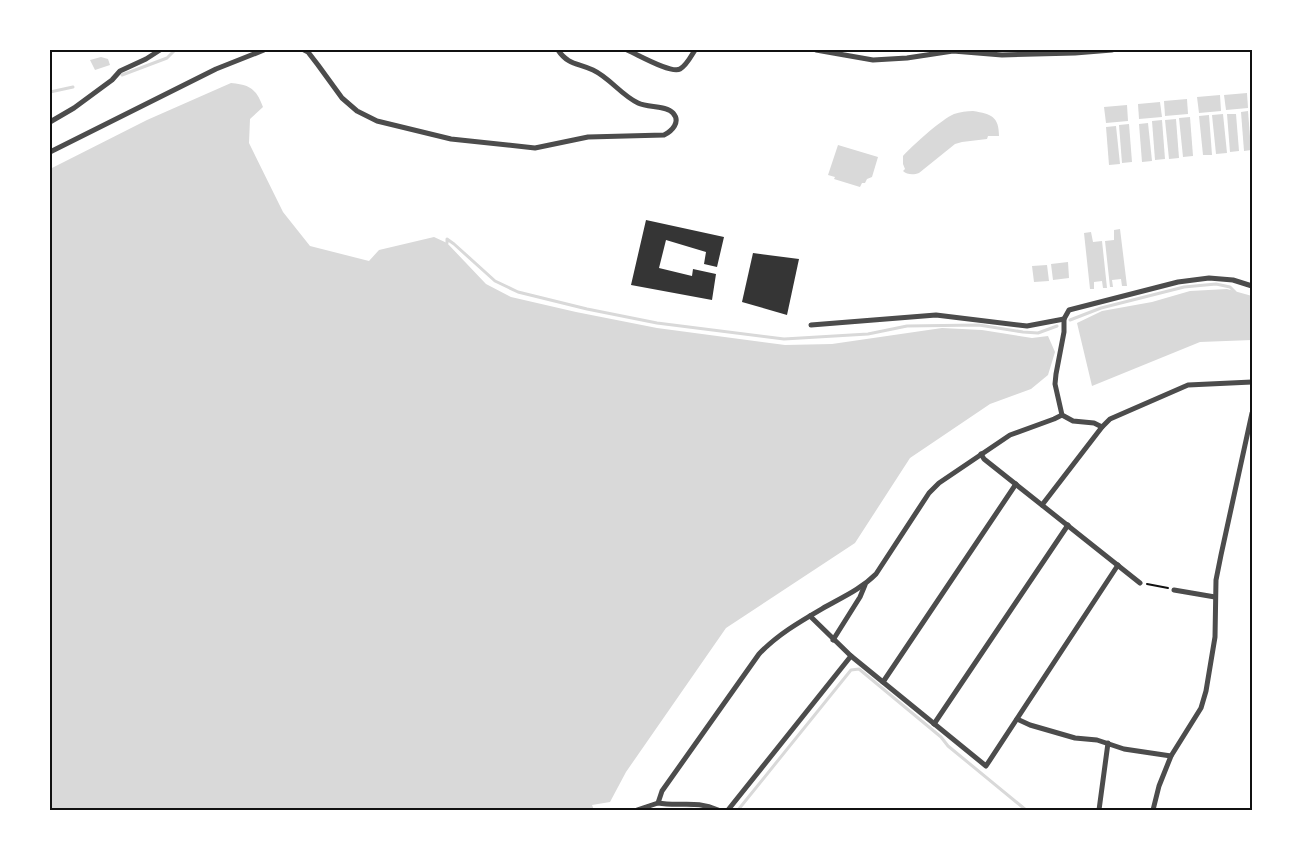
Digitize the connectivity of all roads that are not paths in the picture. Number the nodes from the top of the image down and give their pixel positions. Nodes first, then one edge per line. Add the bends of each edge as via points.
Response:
1 (160, 50) edge
2 (264, 50) edge
3 (304, 50) edge
4 (558, 50) edge
5 (627, 50) edge
6 (694, 50) edge
7 (816, 50) edge
8 (1113, 50) edge
9 (50, 122) edge
10 (50, 152) edge
11 (1252, 286) edge
12 (1064, 319) junction
13 (811, 325) dead end
14 (1252, 382) edge
15 (1252, 412) edge
16 (1062, 415) junction
17 (1102, 427) junction
18 (981, 454) junction
19 (1016, 484) junction
20 (1042, 505) junction
21 (1068, 525) junction
22 (1118, 565) junction
23 (1140, 583) road end
24 (865, 585) junction
25 (1174, 590) road end
26 (1215, 597) junction
27 (810, 616) junction
28 (833, 640) junction
29 (851, 656) junction
30 (883, 682) junction
31 (1017, 719) junction
32 (934, 724) junction
33 (1108, 743) junction
34 (1171, 756) junction
35 (658, 802) junction
36 (637, 810) edge
37 (718, 810) edge
38 (728, 810) edge
39 (1099, 810) edge
40 (1153, 810) edge

1 - 9 street via 120,70 112,80
2 - 10 street via 216,69
3 - 4 street via 357,111 377,121 451,139 535,148 588,137 664,135 674,128 673,113 636,102 607,79 574,64
5 - 6 street via 675,71 687,63
7 - 8 street via 873,60 953,51 1002,55
11 - 12 street via 1209,278 1178,282 1069,310
12 - 13 street via 1027,326 936,315
12 - 16 street via 1055,384
14 - 17 street via 1188,385 1110,419
15 - 26 street
16 - 17 street
16 - 18 street via 1010,435
17 - 20 street
18 - 19 street
18 - 24 street via 929,494
19 - 20 street
19 - 30 street
20 - 21 street
21 - 22 street
21 - 32 street
22 - 23 street
22 - 31 street
24 - 27 street
24 - 28 street
25 - 26 street
26 - 34 street via 1215,637 1202,708
27 - 28 street
27 - 35 street via 774,639 759,654
28 - 29 street
29 - 30 street
29 - 38 street
30 - 32 street
31 - 32 street via 986,766
31 - 33 street via 1075,738
33 - 34 street
33 - 39 street
34 - 40 street
35 - 36 street
35 - 37 street via 699,804

